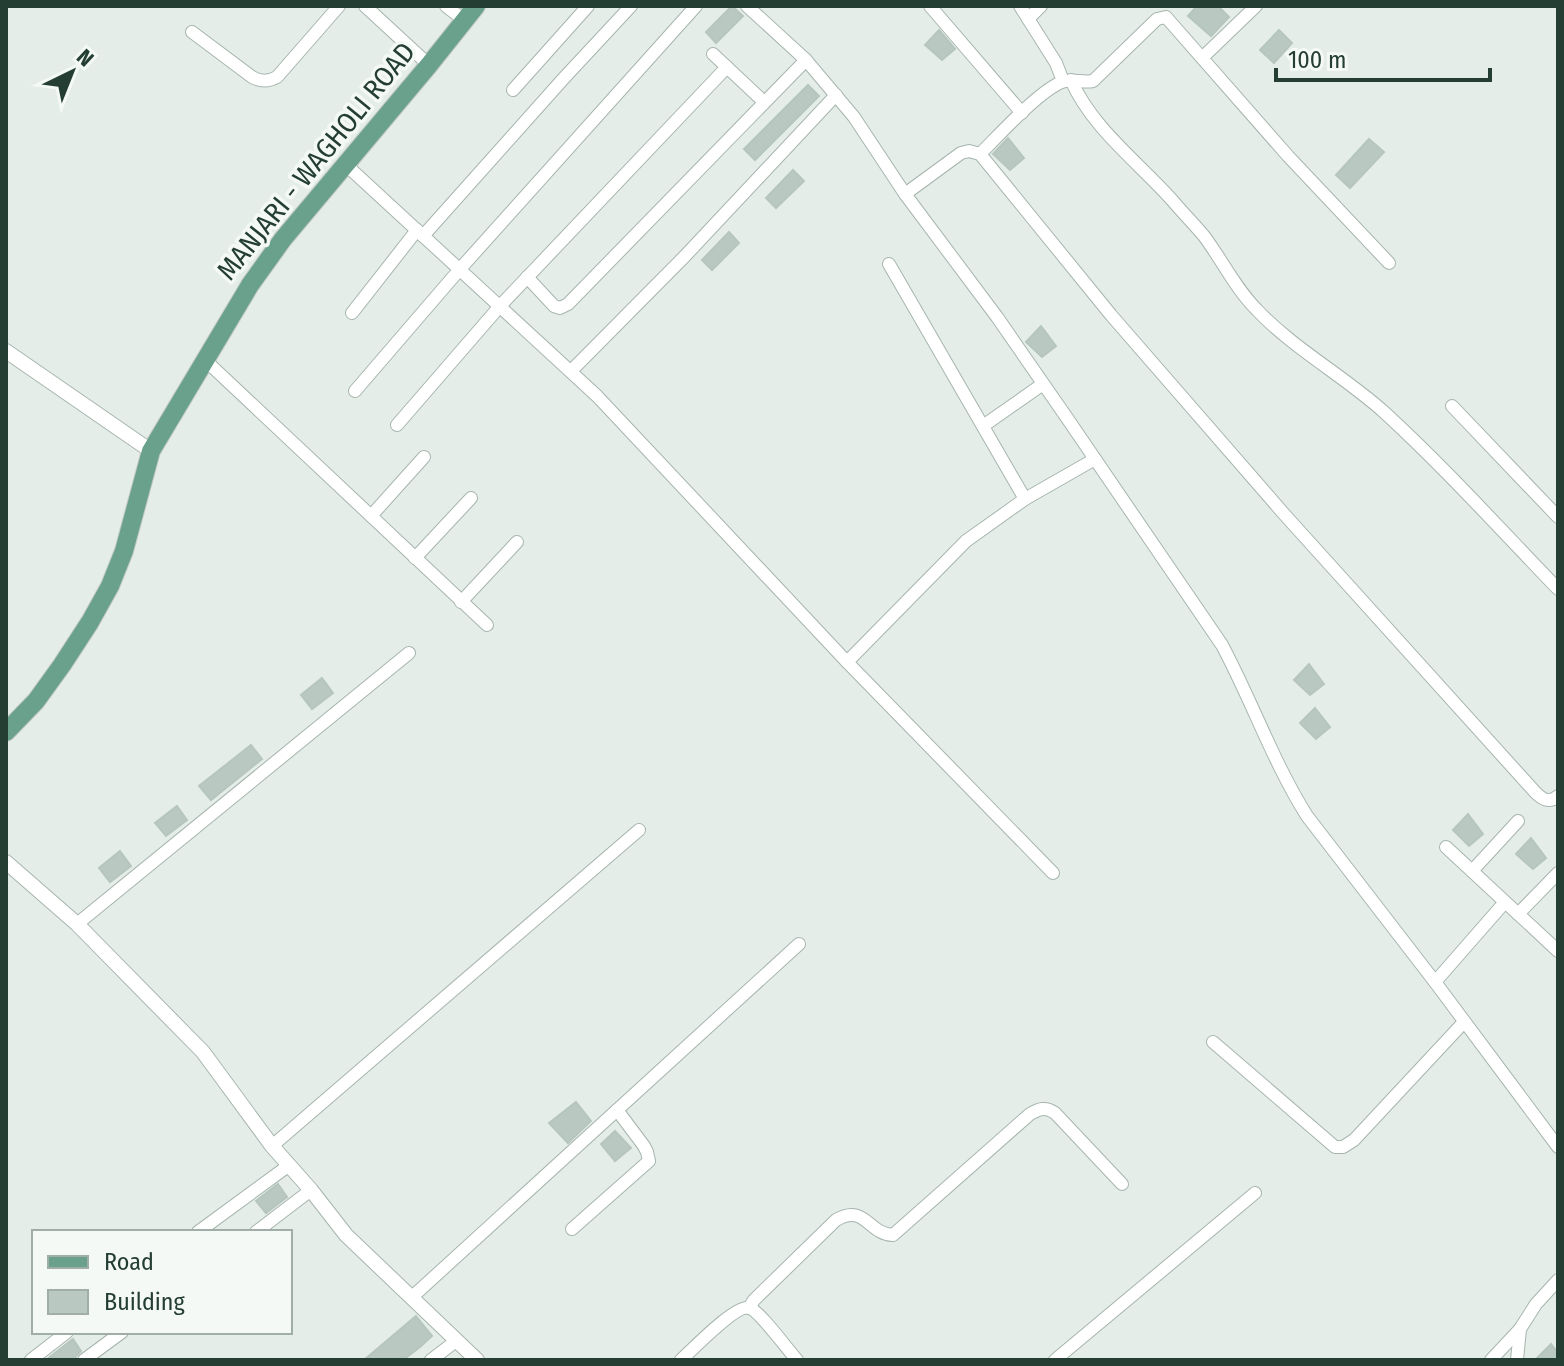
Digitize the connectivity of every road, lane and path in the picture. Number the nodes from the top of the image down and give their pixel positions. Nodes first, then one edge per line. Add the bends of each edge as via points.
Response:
1 (339, 6) edge
2 (365, 6) edge
3 (446, 6) edge
4 (588, 6) edge
5 (631, 6) edge
6 (696, 6) edge
7 (747, 6) edge
8 (930, 6) edge
9 (1020, 6) edge
10 (1041, 6) edge
11 (1256, 6) edge
12 (1168, 11) edge
13 (470, 14) edge
14 (1028, 19) junction
15 (192, 32) dead end
16 (713, 54) dead end
17 (1203, 57) junction
18 (806, 60) junction
19 (429, 65) junction
20 (727, 67) junction
21 (1067, 81) junction
22 (513, 90) dead end
23 (836, 95) junction
24 (764, 102) junction
25 (1022, 113) junction
26 (980, 154) junction
27 (345, 164) junction
28 (905, 194) junction
29 (420, 233) junction
30 (1389, 263) dead end
31 (889, 264) dead end
32 (460, 269) junction
33 (527, 277) junction
34 (500, 306) junction
35 (352, 313) dead end
36 (6, 351) edge
37 (204, 359) junction
38 (571, 371) junction
39 (1043, 384) junction
40 (355, 391) dead end
41 (1452, 406) dead end
42 (397, 425) dead end
43 (983, 426) junction
44 (151, 451) junction
45 (424, 457) dead end
46 (1095, 459) junction
47 (471, 498) dead end
48 (1025, 499) junction
49 (371, 516) junction
50 (1558, 517) edge
51 (517, 542) dead end
52 (415, 558) junction
53 (1558, 589) edge
54 (461, 602) junction
55 (487, 625) dead end
56 (409, 653) dead end
57 (847, 662) junction
58 (6, 732) edge
59 (1558, 796) edge
60 (1518, 821) dead end
61 (639, 830) dead end
62 (1446, 847) dead end
63 (6, 862) edge
64 (1472, 871) junction
65 (1053, 873) dead end
66 (1558, 873) edge
67 (1505, 902) junction
68 (1518, 914) junction
69 (77, 924) junction
70 (799, 944) dead end
71 (1558, 951) edge
72 (1435, 982) junction
73 (1464, 1022) junction
74 (1213, 1042) dead end
75 (617, 1110) junction
76 (272, 1146) junction
77 (1558, 1147) edge
78 (288, 1166) junction
79 (1122, 1184) dead end
80 (311, 1190) junction
81 (1255, 1193) dead end
82 (572, 1229) dead end
83 (201, 1230) edge
84 (259, 1230) edge
85 (1558, 1280) edge
86 (411, 1298) junction
87 (749, 1308) junction
88 (1520, 1329) junction
89 (64, 1334) edge
90 (119, 1334) edge
91 (456, 1341) junction
92 (31, 1360) edge
93 (84, 1360) edge
94 (431, 1360) edge
95 (477, 1360) edge
96 (681, 1360) edge
97 (797, 1360) edge
98 (1055, 1360) edge
99 (1491, 1360) edge
100 (1517, 1360) edge

1 - 15 street via 271,80 252,77
2 - 19 street
3 - 13 street
4 - 22 street
5 - 29 street
6 - 32 street
7 - 18 street
8 - 25 street
9 - 14 street
10 - 14 street
11 - 17 street
12 - 17 street
12 - 21 street via 1093,81
13 - 19 main road, MANJARI - WAGHOLI ROAD
14 - 21 street
16 - 20 street
17 - 30 street
18 - 23 street
18 - 24 street
19 - 27 main road, MANJARI - WAGHOLI ROAD
20 - 24 street
20 - 33 street
21 - 25 street
21 - 53 street via 1204,237 1257,310 1385,413
23 - 28 street
23 - 38 street
24 - 33 street via 568,304 554,306
25 - 26 street
26 - 28 street via 961,153
26 - 59 street via 1284,514 1535,792 1544,800
27 - 29 street
27 - 37 main road, MANJARI - WAGHOLI ROAD via 283,239
28 - 39 street
29 - 32 street
29 - 35 street
31 - 43 street
32 - 34 street
32 - 40 street
33 - 34 street
34 - 38 street
34 - 42 street
36 - 44 street
37 - 44 main road, MANJARI - WAGHOLI ROAD
37 - 49 street
38 - 57 street
39 - 43 street
39 - 46 street
41 - 50 street
43 - 48 street
44 - 58 main road, MANJARI - WAGHOLI ROAD via 110,586 62,665
45 - 49 street
46 - 48 street
46 - 72 street via 1222,645 1290,790
47 - 52 street
48 - 57 street via 966,541
49 - 52 street
51 - 54 street
52 - 54 street
54 - 55 street
56 - 69 street
57 - 65 street
60 - 64 street
61 - 76 street
62 - 64 street
63 - 69 street
64 - 67 street
66 - 68 street
67 - 68 street
67 - 72 street
68 - 71 street
69 - 76 street via 203,1052
70 - 75 street
72 - 73 street
73 - 74 street via 1343,1147 1335,1147
73 - 77 street
75 - 82 street via 649,1161
75 - 86 street
76 - 78 street
78 - 80 street
78 - 83 street
79 - 87 street via 1055,1113 1036,1110 893,1235 856,1215 836,1220
80 - 84 street
80 - 86 street via 346,1235
81 - 98 street
85 - 88 street
86 - 91 street
87 - 96 street via 734,1312
87 - 97 street
88 - 99 street
88 - 100 street
89 - 92 street
90 - 93 street
91 - 94 street
91 - 95 street

